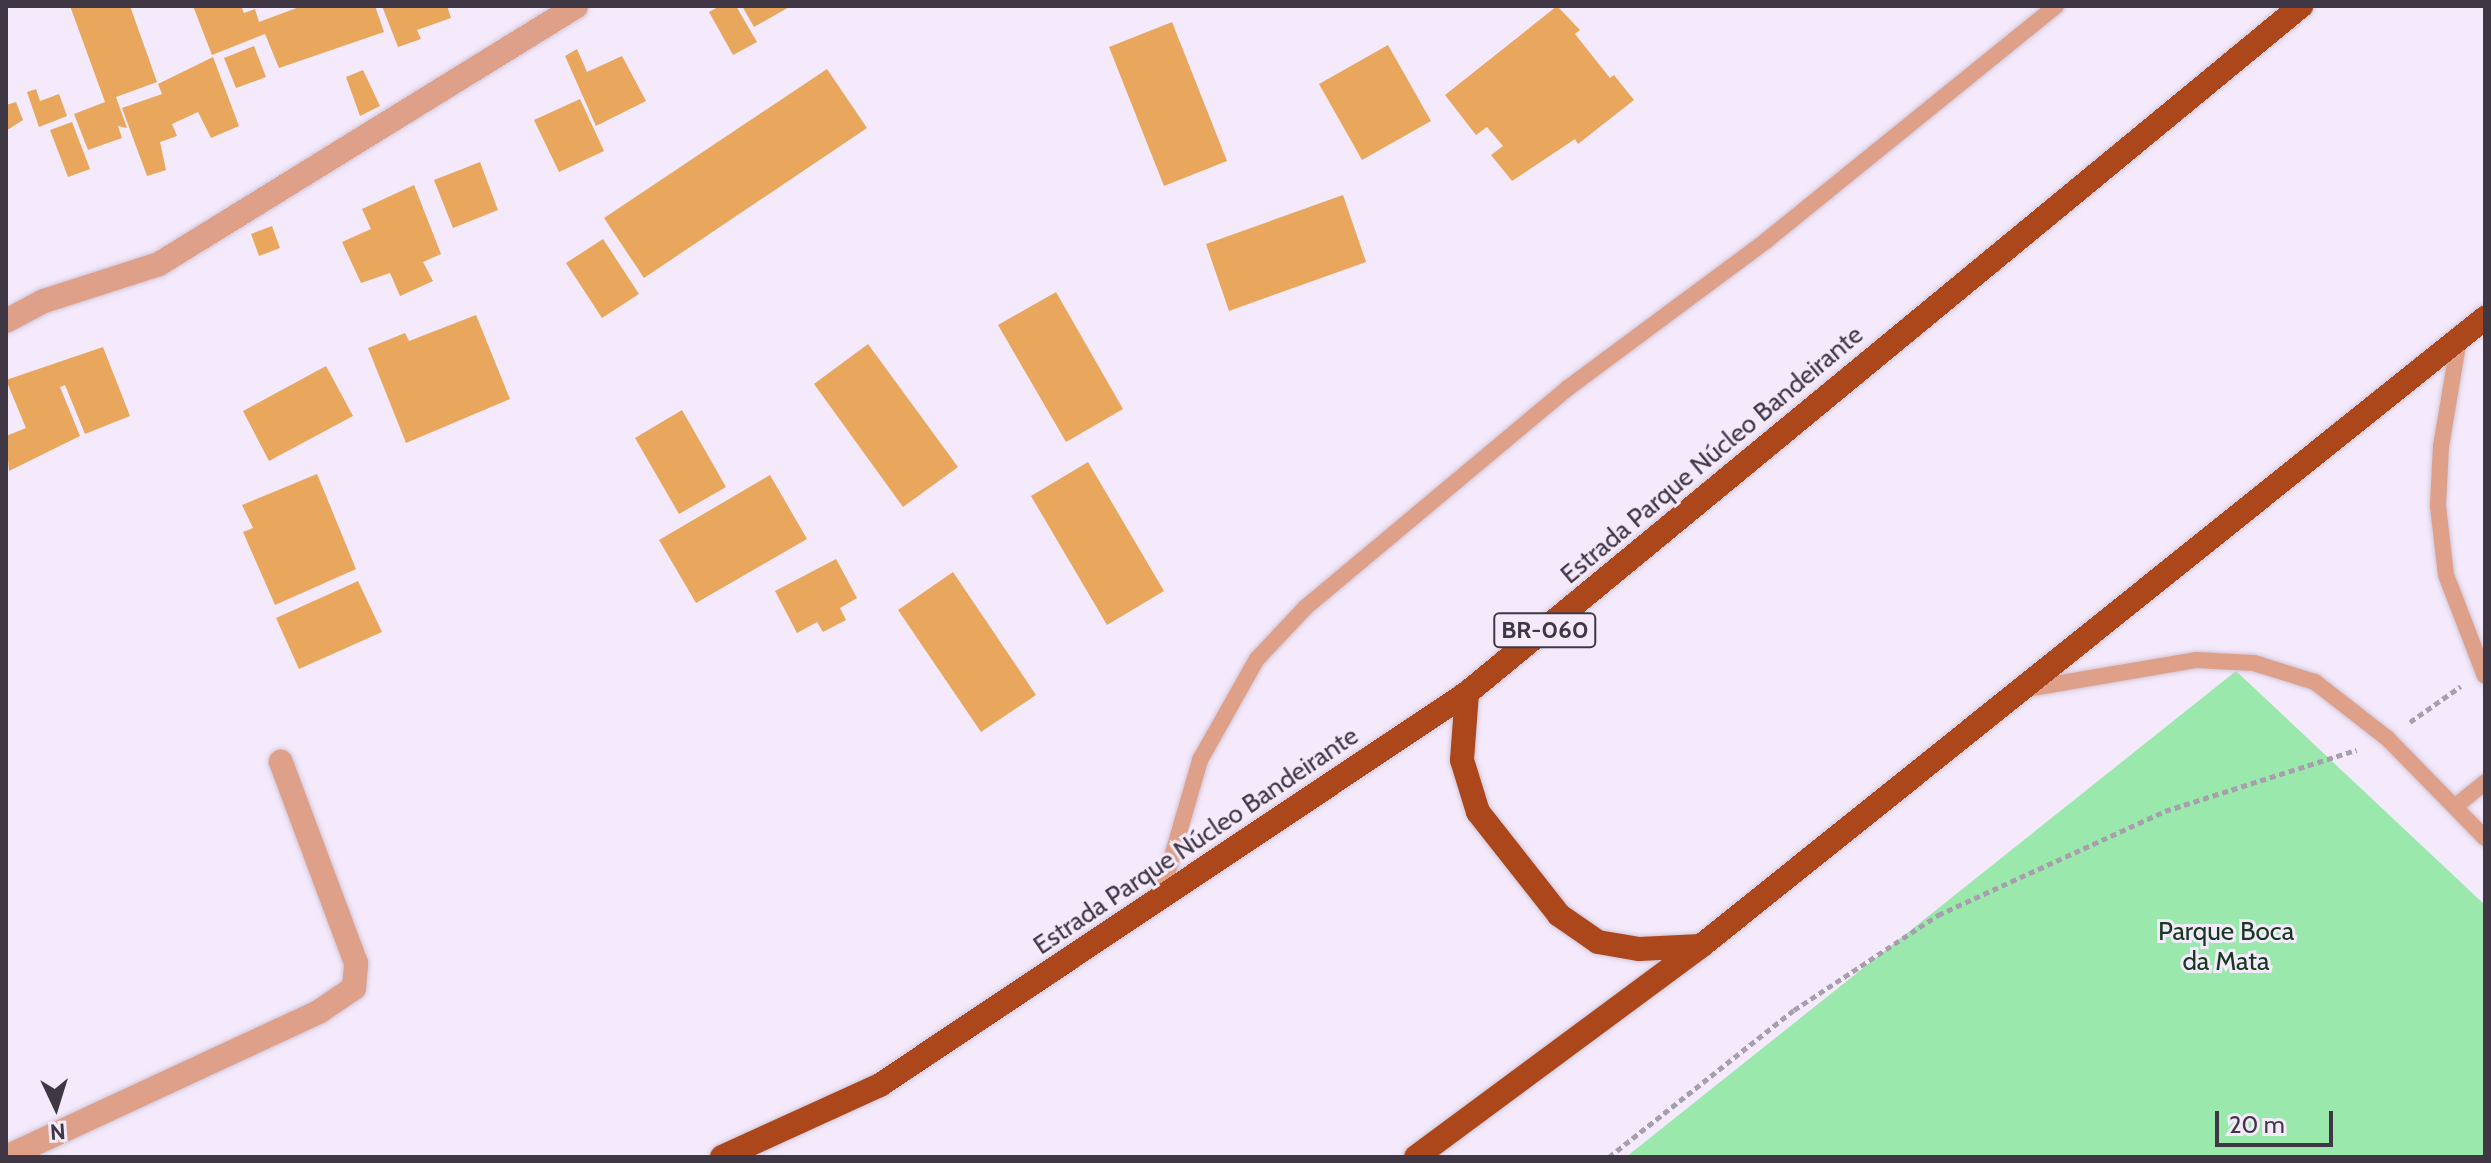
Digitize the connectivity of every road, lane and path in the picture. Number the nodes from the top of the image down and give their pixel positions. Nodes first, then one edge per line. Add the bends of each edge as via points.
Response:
1 (576, 6) edge
2 (2056, 6) edge
3 (2301, 6) edge
4 (2485, 318) edge
5 (6, 321) edge
6 (2459, 339) junction
7 (2484, 674) edge
8 (2021, 690) junction
9 (1467, 693) junction
10 (2387, 738) junction
11 (281, 762) dead end
12 (2485, 782) edge
13 (2457, 805) junction
14 (2485, 838) edge
15 (1160, 898) junction
16 (1701, 946) junction
17 (6, 1157) edge
18 (722, 1157) edge
19 (1416, 1157) edge
20 (1609, 1157) edge

1 - 5 street via 159,264 44,301
2 - 15 lane via 1767,240 1568,388 1306,607 1257,659 1200,760
3 - 9 highway, Estrada Parque Núcleo Bandeirante / BR-060
4 - 6 highway
6 - 7 lane via 2441,446 2438,506 2446,575
6 - 8 highway
7 - 10 path
8 - 10 lane via 2196,660 2254,663 2315,682
8 - 16 highway
9 - 15 highway, Estrada Parque Núcleo Bandeirante / BR-060
9 - 16 highway via 1462,760 1478,812 1559,915 1598,942 1639,949
10 - 13 lane
10 - 20 path via 2322,764 2165,811 1938,915 1794,1010
11 - 17 street via 356,963 354,988 320,1011
12 - 13 lane
13 - 14 lane
15 - 18 highway, Estrada Parque Núcleo Bandeirante / BR-060 via 880,1085
16 - 19 highway

